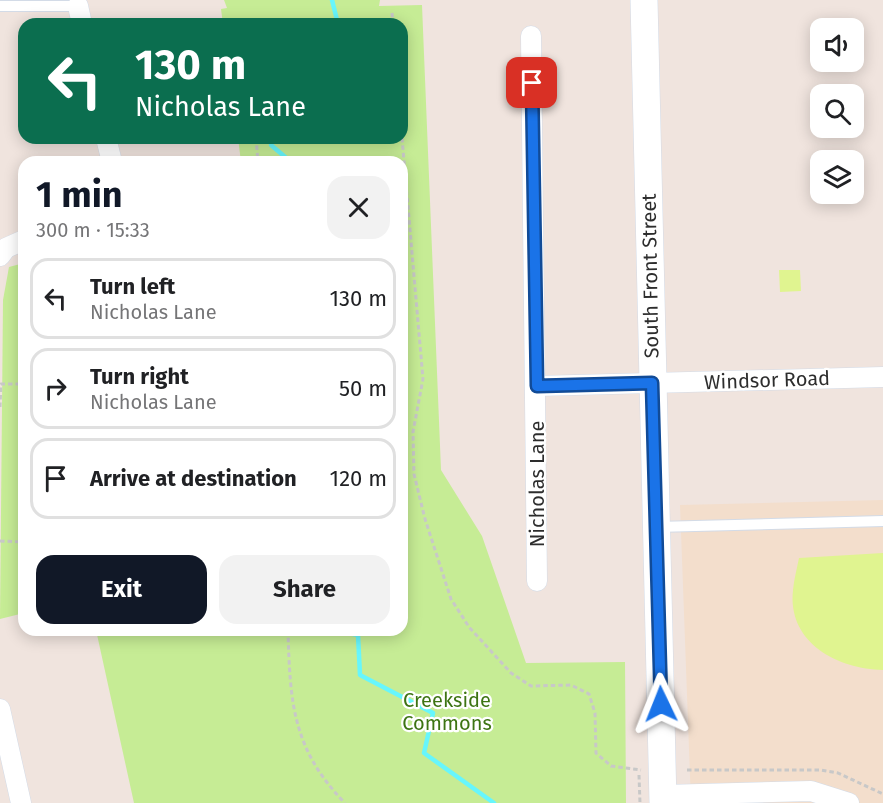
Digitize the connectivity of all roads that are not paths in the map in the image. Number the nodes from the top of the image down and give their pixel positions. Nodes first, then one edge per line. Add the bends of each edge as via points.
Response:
1 (644, 0) edge
2 (0, 6) edge
3 (80, 15) edge
4 (531, 36) dead end
5 (18, 243) edge
6 (0, 256) edge
7 (883, 377) edge
8 (652, 383) junction
9 (537, 386) junction
10 (883, 521) edge
11 (656, 527) junction
12 (537, 581) dead end
13 (1, 718) edge
14 (656, 800) edge
15 (21, 803) edge
16 (849, 803) edge

1 - 8 street, South Front Street
2 - 3 lane
4 - 9 street, Nicholas Lane
5 - 6 street
7 - 8 street, Windsor Road
8 - 9 street
8 - 11 street, South Front Street
9 - 12 street, Nicholas Lane
10 - 11 lane
11 - 14 street, South Front Street
13 - 15 street
14 - 16 street via 811,791

